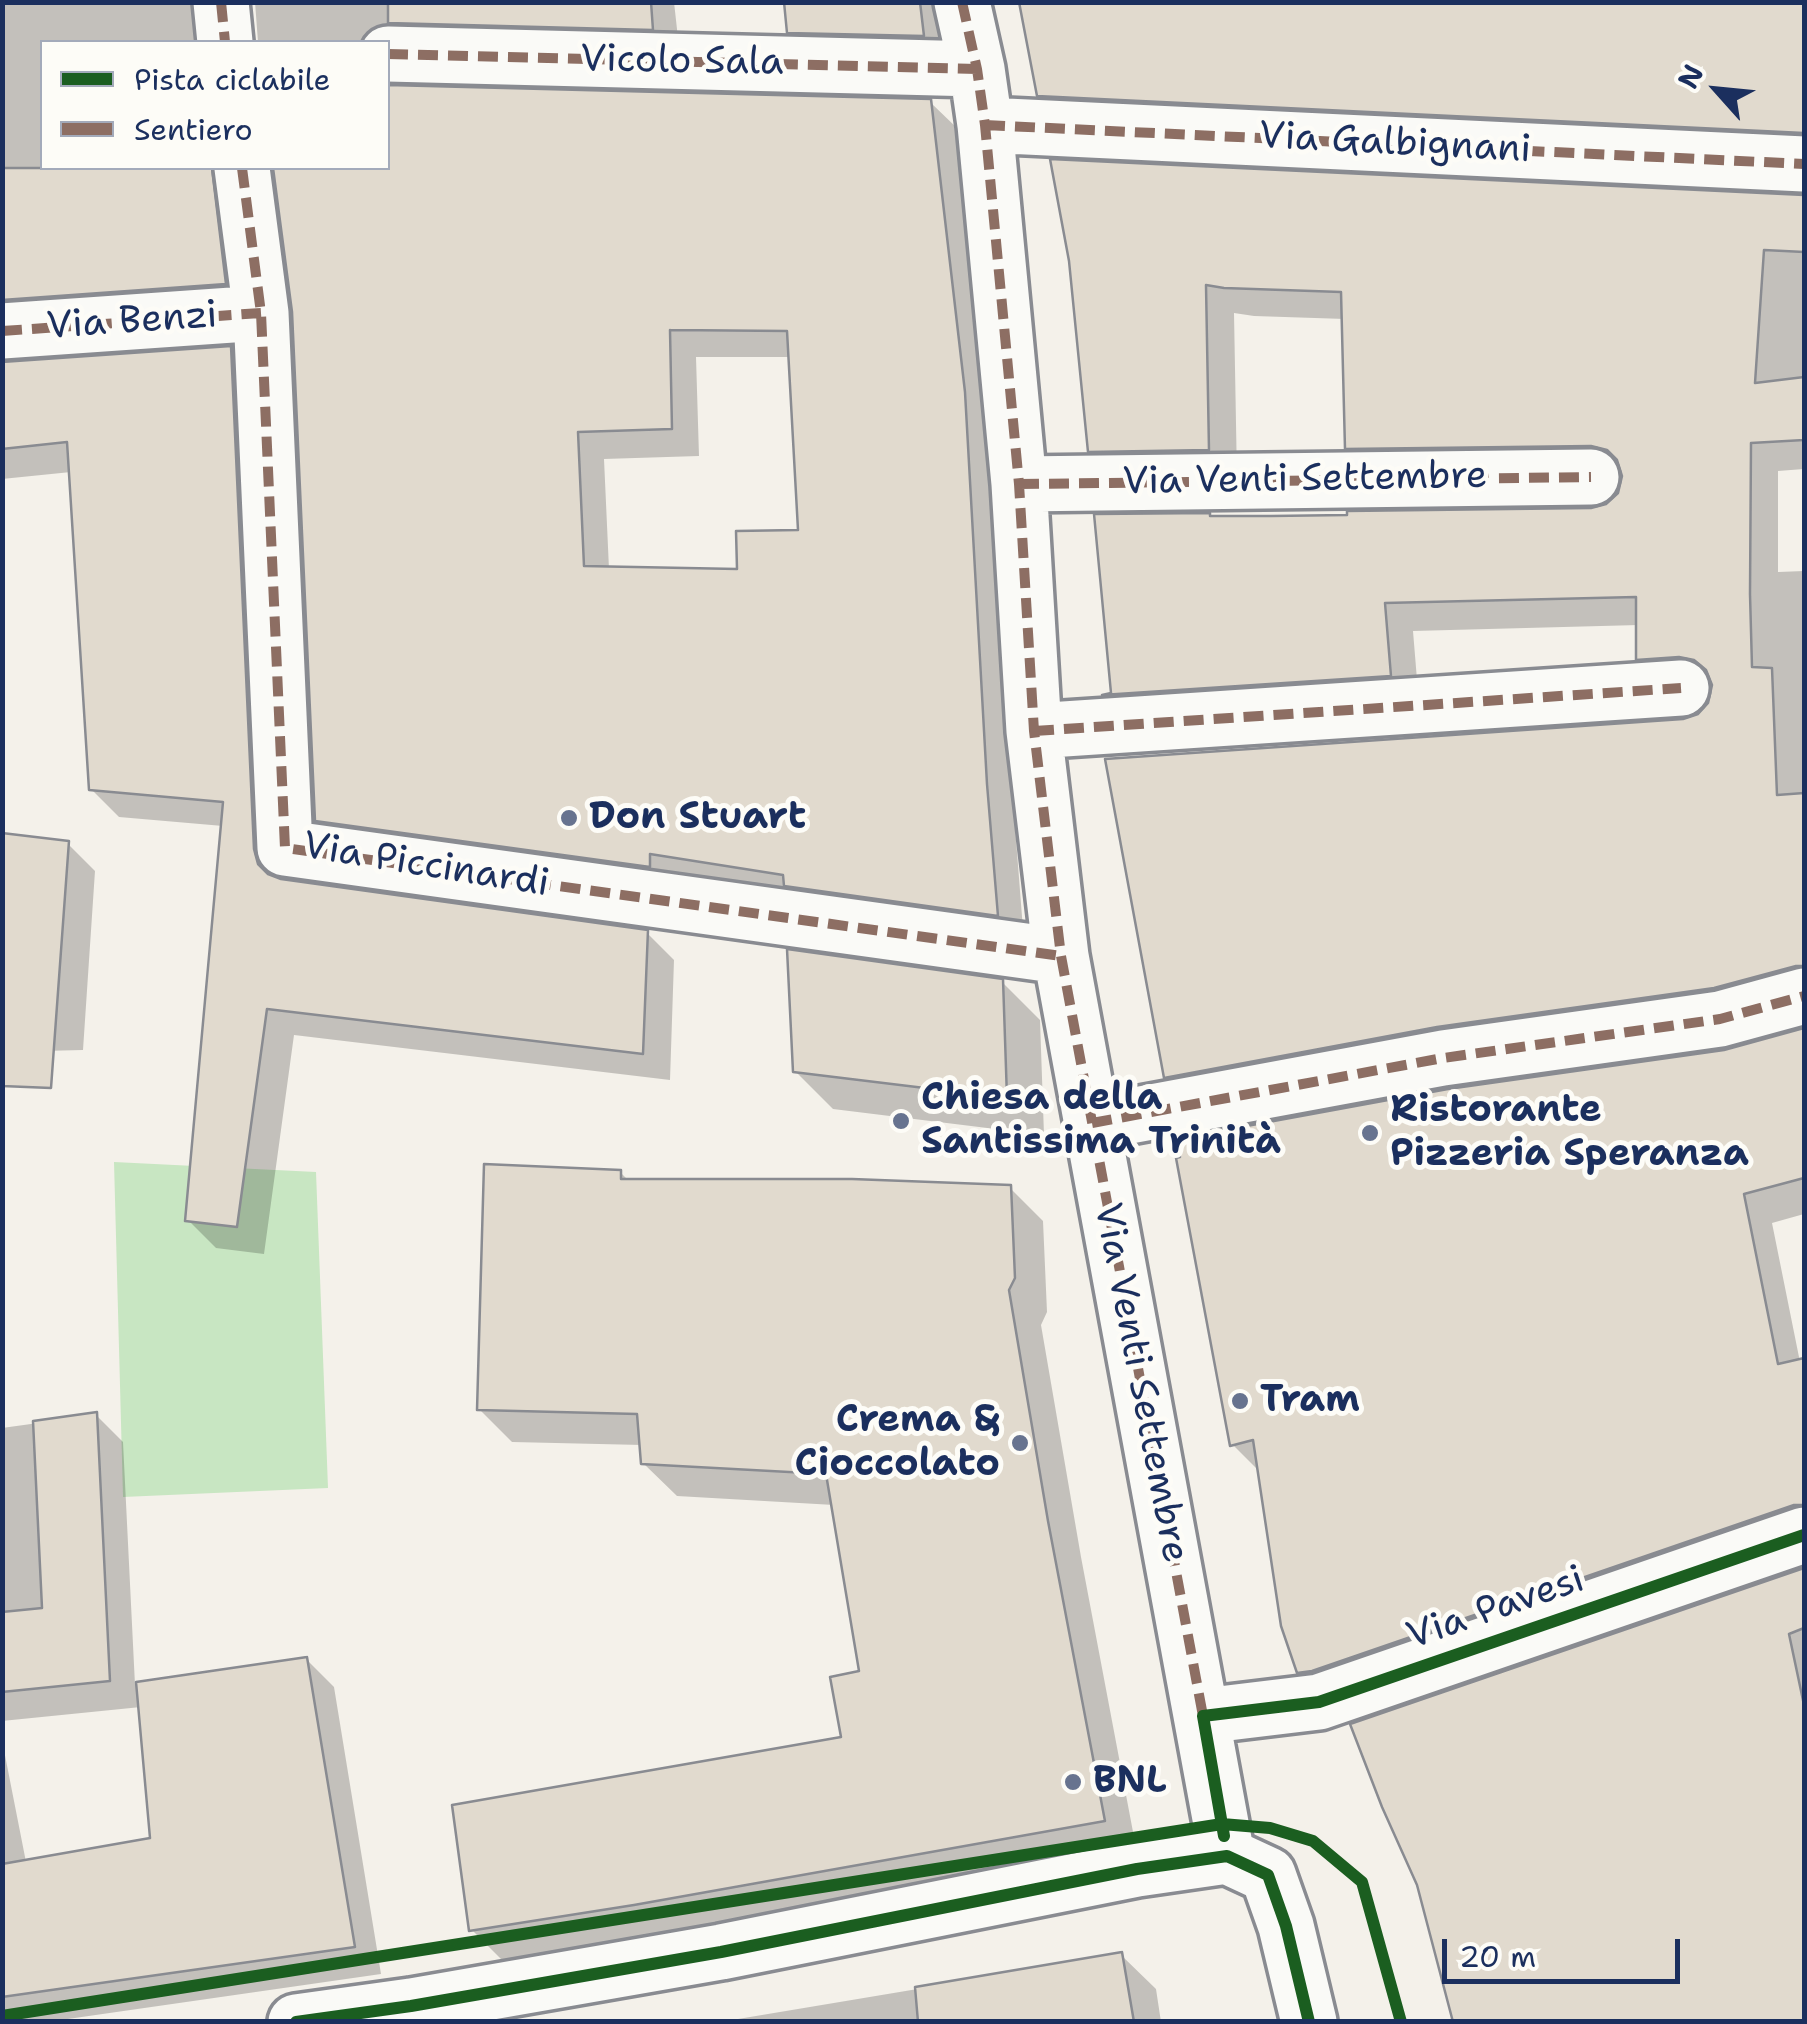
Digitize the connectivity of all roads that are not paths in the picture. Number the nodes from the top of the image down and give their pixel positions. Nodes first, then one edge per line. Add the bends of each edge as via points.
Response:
1 (221, 2) edge
2 (962, 2) edge
3 (225, 40) edge
4 (390, 54) edge
5 (977, 69) junction
6 (985, 125) junction
7 (1804, 164) edge
8 (242, 170) edge
9 (262, 312) junction
10 (2, 331) edge
11 (1590, 477) dead end
12 (1020, 484) junction
13 (1681, 688) dead end
14 (1034, 731) junction
15 (1060, 956) junction
16 (1804, 996) edge
17 (1092, 1123) junction
18 (1804, 1535) edge
19 (1202, 1716) junction
20 (1203, 1859) junction
21 (296, 2022) edge
22 (1309, 2022) edge

1 - 3 street
2 - 5 street, Via Venti Settembre
4 - 5 street, Vicolo Sala
5 - 6 street, Via Venti Settembre
6 - 7 street, Via Galbignani
6 - 12 street, Via Venti Settembre
8 - 9 street, Via Piccinardi
9 - 10 street, Via Benzi
9 - 15 street, Via Piccinardi via 285,848
11 - 12 street, Via Venti Settembre
12 - 14 street, Via Venti Settembre
13 - 14 street
14 - 15 street, Via Venti Settembre
15 - 17 street, Via Venti Settembre
16 - 17 street via 1720,1019 1444,1058
17 - 19 street, Via Venti Settembre
18 - 19 street, Via Pavesi via 1319,1702
19 - 20 street, Via Venti Settembre
20 - 21 street via 721,1952
20 - 22 street via 1268,1876

